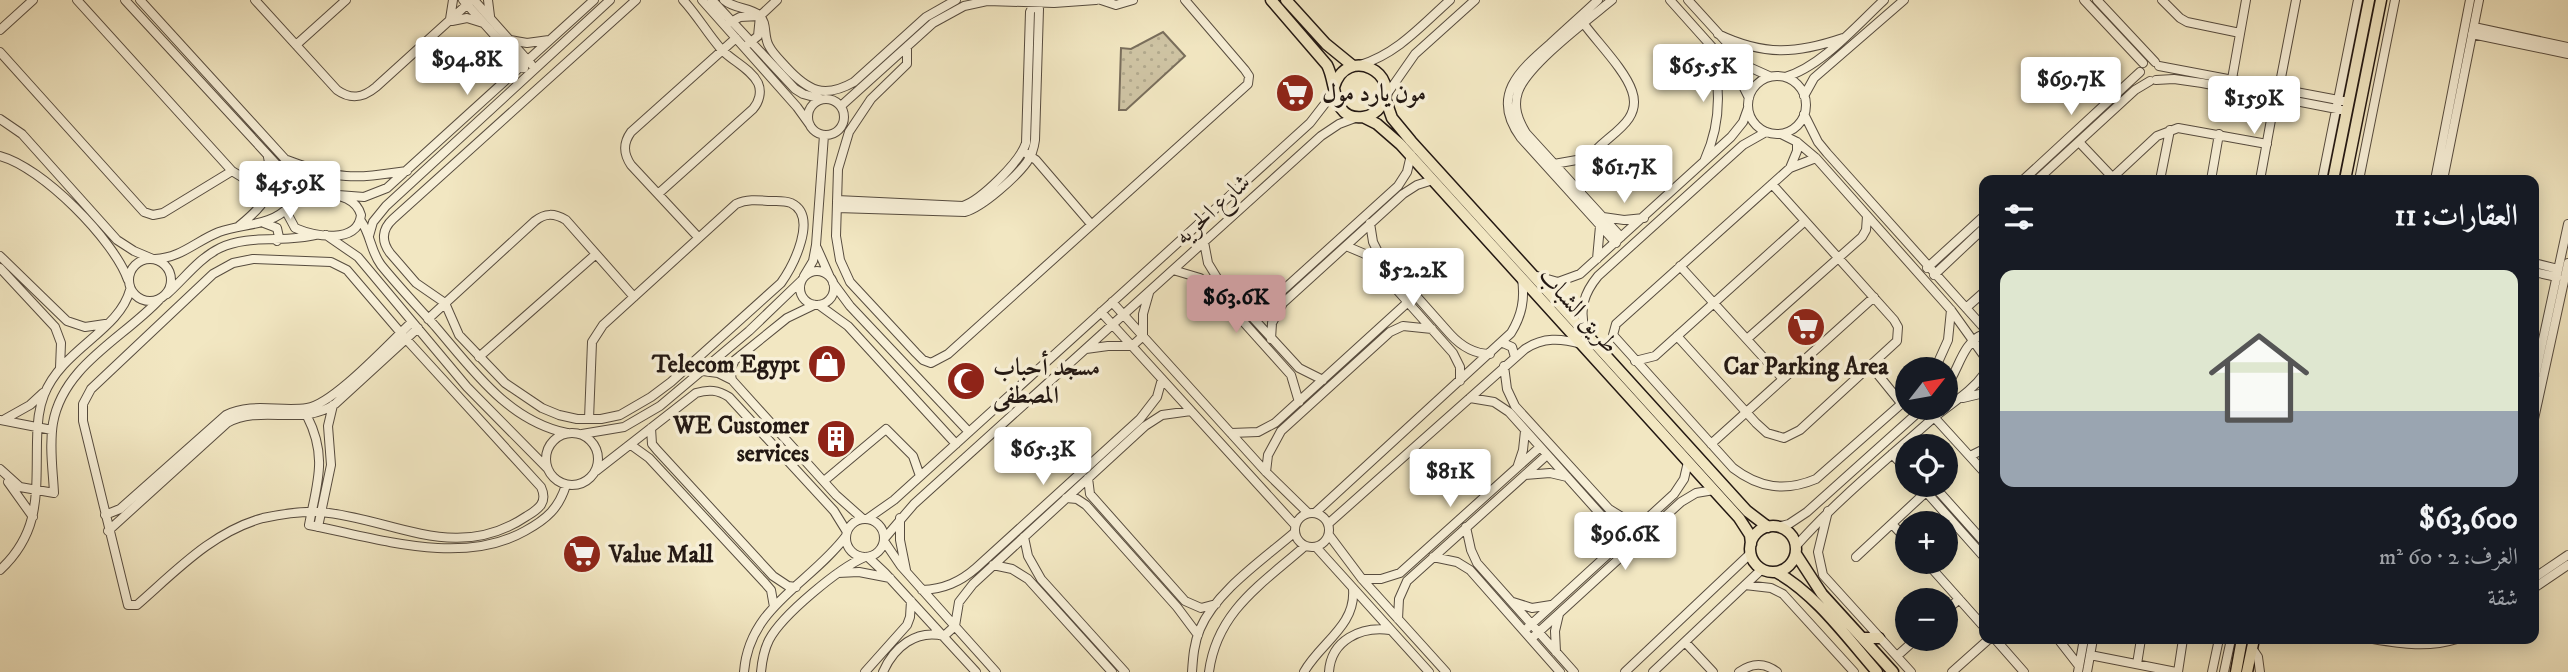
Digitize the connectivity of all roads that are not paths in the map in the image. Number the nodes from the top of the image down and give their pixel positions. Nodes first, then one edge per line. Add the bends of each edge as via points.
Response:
1 (33, 0) edge
2 (77, 0) edge
3 (125, 0) edge
4 (140, 0) edge
5 (256, 0) edge
6 (345, 0) edge
7 (453, 0) edge
8 (488, 0) edge
9 (588, 0) edge
10 (594, 0) edge
11 (610, 0) edge
12 (636, 0) edge
13 (683, 0) edge
14 (702, 0) edge
15 (712, 0) edge
16 (724, 0) edge
17 (777, 0) edge
18 (956, 0) edge
19 (1098, 0) edge
20 (1133, 0) edge
21 (1185, 0) edge
22 (1271, 0) edge
23 (1286, 0) edge
24 (1450, 0) edge
25 (1475, 0) edge
26 (1598, 0) edge
27 (1612, 0) edge
28 (1670, 0) edge
29 (1688, 0) edge
30 (1884, 0) edge
31 (1904, 0) edge
32 (2084, 0) edge
33 (2098, 0) edge
34 (2162, 0) edge
35 (2246, 0) edge
36 (2296, 0) edge
37 (2358, 0) edge
38 (2369, 0) edge
39 (2381, 0) edge
40 (2395, 0) edge
41 (469, 1) edge
42 (1035, 1) edge
43 (2474, 2) edge
44 (582, 12) junction
45 (2102, 12) junction
46 (760, 16) junction
47 (449, 21) junction
48 (488, 22) junction
49 (729, 24) junction
50 (1584, 24) junction
51 (0, 30) edge
52 (2473, 30) junction
53 (2240, 33) junction
54 (1718, 34) junction
55 (1843, 38) junction
56 (552, 39) junction
57 (507, 42) junction
58 (743, 42) junction
59 (1403, 42) junction
60 (296, 44) junction
61 (175, 46) junction
62 (1710, 46) junction
63 (907, 47) junction
64 (2568, 47) edge
65 (722, 50) junction
66 (0, 52) edge
67 (1415, 54) junction
68 (2464, 54) junction
69 (2568, 54) edge
70 (525, 63) junction
71 (2157, 64) junction
72 (1357, 66) junction
73 (2142, 67) junction
74 (533, 71) junction
75 (1772, 76) junction
76 (1785, 77) junction
77 (2232, 79) junction
78 (2153, 81) junction
79 (501, 85) junction
80 (2279, 88) junction
81 (1334, 89) junction
82 (1804, 96) junction
83 (1385, 98) junction
84 (1749, 98) junction
85 (2275, 98) junction
86 (821, 99) junction
87 (841, 106) junction
88 (2343, 106) junction
89 (1748, 108) junction
90 (1804, 114) junction
91 (1360, 117) junction
92 (0, 118) edge
93 (1310, 123) junction
94 (810, 125) junction
95 (2170, 130) junction
96 (1766, 132) junction
97 (1781, 134) junction
98 (2219, 134) junction
99 (824, 135) junction
100 (1321, 136) junction
101 (1797, 142) junction
102 (2079, 142) junction
103 (2267, 144) junction
104 (267, 154) junction
105 (1027, 154) junction
106 (1411, 155) junction
107 (0, 156) edge
108 (1588, 158) junction
109 (1816, 158) junction
110 (284, 159) junction
111 (1554, 163) junction
112 (1703, 164) junction
113 (1790, 168) junction
114 (232, 171) junction
115 (408, 171) junction
116 (2028, 175) edge
117 (2046, 175) edge
118 (2110, 175) edge
119 (2118, 175) edge
120 (2161, 175) edge
121 (2212, 175) edge
122 (2261, 175) edge
123 (2323, 175) edge
124 (2334, 175) edge
125 (2345, 175) edge
126 (2360, 175) edge
127 (2436, 175) edge
128 (2444, 175) edge
129 (285, 177) junction
130 (1433, 180) junction
131 (271, 184) junction
132 (1772, 184) junction
133 (1581, 193) junction
134 (658, 194) junction
135 (333, 195) junction
136 (837, 204) junction
137 (290, 206) junction
138 (1364, 216) junction
139 (1867, 216) junction
140 (376, 218) junction
141 (1644, 218) junction
142 (361, 220) junction
143 (1602, 221) junction
144 (1805, 221) junction
145 (1979, 221) edge
146 (264, 223) junction
147 (1091, 224) junction
148 (1371, 224) junction
149 (2568, 224) edge
150 (237, 227) junction
151 (1979, 232) edge
152 (322, 235) junction
153 (1884, 235) junction
154 (369, 236) junction
155 (698, 237) junction
156 (1862, 237) junction
157 (2566, 238) edge
158 (1618, 240) junction
159 (276, 241) junction
160 (1204, 242) junction
161 (816, 245) junction
162 (1346, 246) junction
163 (596, 254) junction
164 (0, 256) edge
165 (1838, 258) junction
166 (154, 259) junction
167 (1597, 259) junction
168 (2568, 263) edge
169 (2539, 265) edge
170 (1153, 266) junction
171 (1681, 266) junction
172 (1589, 267) junction
173 (0, 268) edge
174 (1173, 270) junction
175 (1932, 270) junction
176 (2539, 272) edge
177 (2557, 273) junction
178 (1920, 274) junction
179 (1527, 276) junction
180 (1598, 276) junction
181 (1164, 278) junction
182 (803, 279) junction
183 (832, 280) junction
184 (1213, 281) junction
185 (1926, 282) junction
186 (129, 285) junction
187 (1149, 293) junction
188 (1277, 295) junction
189 (1979, 296) edge
190 (163, 297) junction
191 (634, 297) junction
192 (1874, 297) junction
193 (1236, 300) junction
194 (1112, 302) junction
195 (1408, 302) junction
196 (445, 303) junction
197 (1283, 303) junction
198 (1714, 303) junction
199 (817, 305) junction
200 (2555, 305) junction
201 (1966, 308) junction
202 (1951, 310) junction
203 (1101, 312) junction
204 (1123, 315) junction
205 (1394, 316) junction
206 (428, 319) junction
207 (1979, 322) edge
208 (108, 324) junction
209 (1112, 324) junction
210 (415, 325) junction
211 (1403, 326) junction
212 (1432, 329) junction
213 (749, 331) junction
214 (404, 336) junction
215 (1143, 336) junction
216 (1677, 336) junction
217 (1979, 337) edge
218 (1583, 338) junction
219 (1271, 339) junction
220 (1747, 339) junction
221 (759, 341) junction
222 (883, 341) junction
223 (1456, 341) junction
224 (1973, 341) junction
225 (1503, 343) junction
226 (1064, 346) junction
227 (1132, 346) junction
228 (1449, 347) junction
229 (1979, 349) edge
230 (1084, 350) junction
231 (872, 352) junction
232 (1490, 354) junction
233 (1655, 356) junction
234 (479, 357) junction
235 (1514, 357) junction
236 (1940, 357) edge
237 (1075, 358) junction
238 (1635, 360) junction
239 (1293, 362) junction
240 (2539, 363) edge
241 (1504, 366) junction
242 (1871, 366) junction
243 (470, 367) junction
244 (1958, 367) edge
245 (60, 368) junction
246 (1286, 369) junction
247 (703, 371) junction
248 (1649, 376) junction
249 (459, 378) junction
250 (1162, 379) junction
251 (1783, 379) junction
252 (1979, 379) edge
253 (732, 380) junction
254 (1323, 380) junction
255 (1460, 381) junction
256 (45, 391) junction
257 (1449, 391) junction
258 (1895, 391) edge
259 (2539, 392) edge
260 (1979, 394) edge
261 (1469, 398) junction
262 (1958, 400) joint
263 (1299, 402) junction
264 (333, 405) junction
265 (1461, 405) junction
266 (1509, 406) junction
267 (1895, 408) edge
268 (1210, 410) junction
269 (1191, 411) junction
270 (1746, 413) junction
271 (307, 416) junction
272 (589, 419) junction
273 (1, 420) edge
274 (1199, 420) junction
275 (1910, 420) edge
276 (1931, 420) edge
277 (1937, 420) edge
278 (1285, 421) junction
279 (1143, 422) junction
280 (220, 423) junction
281 (37, 427) junction
282 (651, 428) junction
283 (52, 430) junction
284 (328, 431) junction
285 (1525, 431) junction
286 (969, 432) junction
287 (316, 433) junction
288 (567, 433) junction
289 (1231, 433) junction
290 (582, 434) junction
291 (1915, 434) edge
292 (956, 444) junction
293 (1711, 444) junction
294 (631, 445) junction
295 (1540, 447) junction
296 (1895, 452) edge
297 (1979, 452) edge
298 (1892, 454) junction
299 (1547, 455) junction
300 (913, 456) junction
301 (1970, 456) junction
302 (1895, 457) edge
303 (1688, 462) junction
304 (932, 466) junction
305 (1979, 466) edge
306 (1517, 467) junction
307 (548, 469) junction
308 (2, 471) edge
309 (596, 471) junction
310 (1266, 472) junction
311 (1525, 475) junction
312 (920, 476) junction
313 (1567, 477) junction
314 (1088, 478) junction
315 (824, 481) junction
316 (566, 485) junction
317 (1714, 490) junction
318 (36, 491) junction
319 (903, 492) junction
320 (1497, 492) junction
321 (1921, 497) edge
322 (1930, 497) edge
323 (1945, 497) edge
324 (1066, 498) junction
325 (844, 502) junction
326 (1672, 503) junction
327 (914, 504) junction
328 (1609, 509) junction
329 (1828, 511) junction
330 (316, 512) junction
331 (834, 512) junction
332 (1312, 513) junction
333 (109, 514) junction
334 (33, 516) junction
335 (1602, 516) junction
336 (900, 518) junction
337 (865, 519) junction
338 (1645, 520) junction
339 (119, 522) junction
340 (1328, 524) junction
341 (1892, 524) junction
342 (1466, 527) junction
343 (1772, 527) junction
344 (1895, 527) edge
345 (1295, 528) junction
346 (1979, 530) edge
347 (108, 531) junction
348 (846, 534) junction
349 (1329, 535) junction
350 (1024, 537) junction
351 (884, 540) junction
352 (1305, 546) junction
353 (1316, 547) junction
354 (1751, 548) junction
355 (1796, 550) junction
356 (1612, 551) junction
357 (1979, 551) edge
358 (2568, 555) edge
359 (1856, 556) dead end
360 (866, 557) junction
361 (1433, 557) junction
362 (994, 560) junction
363 (1477, 563) junction
364 (2568, 565) edge
365 (1762, 569) junction
366 (0, 570) edge
367 (1470, 570) junction
368 (1776, 572) junction
369 (811, 573) junction
370 (838, 573) junction
371 (906, 573) junction
372 (1400, 573) junction
373 (2539, 573) edge
374 (1937, 574) edge
375 (890, 578) junction
376 (1362, 579) junction
377 (1407, 581) junction
378 (1037, 582) junction
379 (1745, 585) junction
380 (2539, 585) edge
381 (823, 586) junction
382 (796, 587) junction
383 (1353, 589) junction
384 (922, 590) junction
385 (1959, 599) joint
386 (911, 601) junction
387 (1511, 602) junction
388 (1181, 604) junction
389 (1216, 604) junction
390 (1554, 604) junction
391 (774, 607) junction
392 (1560, 612) junction
393 (1398, 619) junction
394 (1979, 621) edge
395 (1531, 624) junction
396 (955, 626) junction
397 (1390, 629) junction
398 (1524, 631) junction
399 (1538, 632) junction
400 (1198, 635) junction
401 (944, 636) junction
402 (963, 636) junction
403 (1862, 638) junction
404 (1880, 638) junction
405 (1531, 639) junction
406 (1685, 642) junction
407 (1983, 644) edge
408 (1999, 644) edge
409 (2062, 644) edge
410 (2081, 644) edge
411 (2093, 644) edge
412 (2140, 644) edge
413 (2182, 644) edge
414 (2218, 644) edge
415 (2230, 644) edge
416 (2241, 644) edge
417 (2253, 644) edge
418 (2253, 644) edge
419 (2404, 644) edge
420 (2434, 644) edge
421 (953, 646) junction
422 (1902, 651) edge
423 (1556, 652) junction
424 (1316, 654) junction
425 (2090, 655) junction
426 (1896, 656) junction
427 (1329, 662) junction
428 (2137, 664) junction
429 (2081, 670) edge
430 (744, 672) edge
431 (761, 672) edge
432 (864, 672) edge
433 (883, 672) edge
434 (976, 672) edge
435 (996, 672) edge
436 (1112, 672) edge
437 (1125, 672) edge
438 (1192, 672) edge
439 (1209, 672) edge
440 (1304, 672) edge
441 (1329, 672) edge
442 (1429, 672) edge
443 (1446, 672) edge
444 (1560, 672) edge
445 (1574, 672) edge
446 (1625, 672) edge
447 (1653, 672) edge
448 (1713, 672) edge
449 (1739, 672) edge
450 (1777, 672) edge
451 (1854, 672) edge
452 (1877, 672) edge
453 (1893, 672) edge
454 (1911, 672) edge
455 (1952, 672) edge
456 (2024, 672) edge
457 (2177, 672) edge
458 (2212, 672) edge
459 (2224, 672) edge
460 (2235, 672) edge
461 (2247, 672) edge
462 (2260, 672) edge

1 - 51 street
2 - 114 street
3 - 61 street
4 - 61 street
5 - 60 street
6 - 60 street
7 - 47 street
8 - 48 street
9 - 44 street
10 - 44 street
11 - 74 street
12 - 196 street via 385,229 384,242 390,253 416,283
13 - 65 street
14 - 49 street
15 - 49 street
16 - 46 street
17 - 46 street
18 - 46 street via 926,17 854,82 828,91 808,88 792,73 769,46
19 - 20 street via 1116,5
19 - 42 street
21 - 147 street via 1245,70 1248,84
22 - 81 main road via 1319,55 1333,76
23 - 72 main road via 1326,44
24 - 59 street
25 - 67 street
26 - 143 street via 1520,71 1510,89 1508,110 1521,138
27 - 50 street
28 - 62 street
29 - 54 street
30 - 55 street
31 - 82 street via 1814,78
32 - 45 street
33 - 45 street
34 - 53 street via 2187,22
35 - 53 street
36 - 80 street
37 - 88 street
38 - 88 main road
39 - 125 main road
40 - 126 street
41 - 47 street
41 - 48 street
42 - 63 street via 964,6 942,16
42 - 105 street via 1039,9 1035,140
43 - 52 street
43 - 68 street
44 - 56 street
45 - 71 street
45 - 73 street
46 - 49 street via 740,17
46 - 58 street via 758,36
47 - 48 street
47 - 60 street via 359,97 337,90
48 - 57 street
49 - 58 street
49 - 58 street
50 - 108 street via 1634,99 1627,122
50 - 111 street via 1535,68 1518,92 1520,124
52 - 64 street
52 - 68 street
52 - 69 street
53 - 77 street
54 - 55 street via 1749,46 1781,51
54 - 75 street via 1749,67
55 - 76 street via 1805,69
56 - 57 street
56 - 70 street
57 - 70 street
57 - 79 street
58 - 65 street
58 - 86 street via 795,89
58 - 94 street
59 - 67 street via 1407,51
59 - 72 street via 1387,55
61 - 104 street
61 - 110 street
62 - 84 street via 1738,76
62 - 112 street via 1718,108
63 - 87 street
63 - 136 street via 904,69 871,99 849,132 838,169
65 - 134 street via 627,137 627,159
65 - 134 street via 758,83 760,97
66 - 114 street via 144,212 163,213
67 - 83 street
68 - 127 street
68 - 128 street
70 - 74 street
70 - 79 street
71 - 73 street
71 - 77 street
71 - 78 street via 2161,72
72 - 81 main road via 1342,72
72 - 83 main road via 1380,75
73 - 78 street via 2144,80
73 - 116 street
74 - 140 street
75 - 76 street
75 - 84 street via 1755,85
76 - 82 street via 1797,84
77 - 80 street
78 - 85 street via 2193,81
78 - 102 street via 2136,90
79 - 115 street
80 - 88 street
81 - 91 main road via 1344,112
81 - 93 street, شارع الحريه
82 - 90 street
83 - 91 main road via 1377,111
83 - 179 main road, طريق الشباب via 1402,132
84 - 89 street
85 - 88 street
85 - 103 street
86 - 87 street via 832,99
86 - 94 street via 811,107
87 - 99 street via 842,126
88 - 123 street
88 - 124 main road
89 - 96 street via 1754,122
89 - 112 street via 1738,130
90 - 97 street via 1796,127
90 - 175 street via 1827,153
91 - 100 street, شارع الحريه
91 - 106 main road, طريق الشباب via 1386,130
92 - 166 street via 22,134 117,240
93 - 100 street
93 - 170 street, شارع الحريه
94 - 99 street
95 - 98 street
95 - 119 street
95 - 120 street
96 - 97 street
96 - 180 street via 1743,145
97 - 101 street
98 - 103 street
98 - 121 street
99 - 161 street
100 - 160 street, شارع الحريه
101 - 109 street
101 - 113 street
102 - 117 street
102 - 118 street
103 - 122 street
104 - 129 street
104 - 131 street
105 - 136 street via 1021,168 965,212
105 - 147 street
106 - 130 main road, طريق الشباب
106 - 138 street via 1403,180
107 - 186 street via 33,170 57,190 116,256
108 - 111 street
108 - 133 street
109 - 113 street
109 - 139 street
110 - 115 street via 343,177
110 - 129 street via 294,176 290,180
110 - 135 street via 303,178
111 - 133 street
112 - 141 street
113 - 132 street
114 - 131 street via 250,182
115 - 135 street via 376,194
129 - 137 street
130 - 148 street via 1410,189
130 - 179 main road, طريق الشباب
131 - 150 street via 261,207
132 - 144 street
132 - 171 street
133 - 143 street
134 - 155 street
135 - 137 street via 302,197
135 - 142 street via 358,205
136 - 147 street via 838,252 850,282 923,360 931,363 944,357
137 - 146 street
137 - 152 street via 291,224
138 - 148 street
138 - 188 street
139 - 153 street
139 - 156 street
140 - 142 street
140 - 154 street
141 - 143 street
141 - 158 street
142 - 152 street via 350,232
142 - 154 street
143 - 158 street
143 - 167 street
144 - 165 street
144 - 198 street
145 - 175 street
146 - 150 street
146 - 159 street via 277,228
148 - 162 street
148 - 223 street via 1379,254
149 - 157 street
150 - 166 street via 180,254
151 - 175 street
152 - 159 street
152 - 210 street via 358,257
153 - 156 street
153 - 178 street
154 - 206 street via 371,250 381,265
155 - 191 street
155 - 272 street via 743,201 786,201 798,208 803,221 792,267 767,296 651,397 620,415
156 - 165 street
157 - 177 street
158 - 167 street
159 - 190 street via 239,242 219,248
160 - 174 street, شارع الحريه
160 - 184 street
161 - 182 street
161 - 183 street
162 - 195 street via 1365,254
162 - 197 street
163 - 191 street
163 - 196 street via 566,220 546,215
163 - 234 street
164 - 208 street via 67,321 85,327
165 - 192 street
165 - 220 street
166 - 186 street via 134,266
166 - 190 street via 167,267 171,276
167 - 172 street
168 - 200 street
169 - 177 street
170 - 181 street
170 - 194 street, شارع الحريه
171 - 198 street
171 - 238 street via 1613,327 1613,335
172 - 179 street via 1567,281
172 - 180 street via 1592,275
173 - 245 street via 55,327 61,343
174 - 181 street, شارع الحريه
174 - 184 street
175 - 178 street
175 - 185 street
175 - 201 street
176 - 177 street
177 - 200 street
178 - 185 street
179 - 218 main road, طريق الشباب
179 - 225 street via 1522,313
180 - 218 street via 1584,299
181 - 187 street, شارع الحريه
182 - 183 street via 809,272 821,271
182 - 199 street via 804,299
182 - 213 street
183 - 199 street via 830,299
183 - 222 street
184 - 193 street
184 - 246 street
185 - 202 street
186 - 190 street via 140,300
186 - 208 street via 125,305
187 - 204 street, شارع الحريه
187 - 215 street
188 - 193 street via 1261,301
188 - 197 street
189 - 201 street
190 - 283 street via 73,377 57,407
191 - 272 street via 596,332 592,342
192 - 242 street via 1894,320 1899,334 1893,347
192 - 251 street
193 - 219 street
194 - 203 street, شارع الحريه
194 - 204 street
195 - 205 street
195 - 212 street
196 - 206 street
196 - 234 street via 459,335
197 - 219 street via 1274,316
198 - 216 street
198 - 220 street
199 - 221 street via 787,318
199 - 231 street via 848,326
200 - 240 street
200 - 259 street
201 - 207 street
202 - 224 street
202 - 236 street via 1948,340
203 - 209 street
203 - 226 street, شارع الحريه
204 - 209 street, شارع الحريه
204 - 215 street
205 - 211 street via 1402,317
205 - 254 street
206 - 243 street
208 - 245 street
209 - 227 street
209 - 230 street, شارع الحريه
210 - 214 street
210 - 249 street
211 - 212 street
211 - 278 street
212 - 228 street
213 - 221 street
213 - 247 street
214 - 264 street
214 - 280 street via 321,403 306,408 245,408 231,412
214 - 330 street via 541,487 542,504 502,529 462,538 426,536
214 - 333 street via 337,264 253,259 219,270 85,399 83,421
215 - 227 street
215 - 268 street
216 - 233 street
216 - 270 street
217 - 224 street
218 - 235 street via 1542,341
218 - 303 main road, طريق الشباب
218 - 343 main road, طريق الشباب via 1747,510
219 - 239 street
220 - 251 street
221 - 253 street via 732,365
222 - 231 street
222 - 286 street
223 - 228 street
223 - 232 street via 1474,352
224 - 229 street
224 - 244 street
225 - 232 street
225 - 235 street via 1512,347
226 - 237 street
226 - 286 street, شارع الحريه
227 - 230 street
227 - 250 street
228 - 255 street via 1460,367
230 - 237 street, شارع الحريه
231 - 292 street
232 - 255 street
233 - 238 street
233 - 248 street
234 - 272 street via 505,383 542,408
235 - 241 street
237 - 327 street, شارع الحريه
238 - 248 street
239 - 246 street via 1292,368
239 - 254 street
241 - 261 street
241 - 266 street
242 - 258 street
242 - 270 street via 1793,436 1775,437
243 - 249 street
243 - 288 street via 514,409
245 - 256 street
246 - 263 street
247 - 253 street
247 - 290 street via 636,421
248 - 293 street
249 - 307 street
250 - 269 street
250 - 279 street
251 - 270 street
252 - 262 street
253 - 315 street
254 - 263 street
255 - 257 street
256 - 273 street
256 - 281 street
257 - 265 street
257 - 332 street
260 - 262 street
261 - 265 street
261 - 266 street
263 - 278 street
264 - 271 street
264 - 284 street
265 - 340 street
266 - 285 street
266 - 328 street
267 - 293 street via 1828,471 1802,485 1758,484 1733,468
268 - 274 street
268 - 289 street
269 - 274 street
269 - 279 street
270 - 293 street
271 - 280 street via 246,415
271 - 287 street
273 - 281 street
274 - 345 street
275 - 343 street via 1807,512 1789,524
276 - 291 street
277 - 301 street
278 - 289 street via 1258,432
278 - 310 street
279 - 314 street
279 - 362 street
280 - 333 street
280 - 339 street
281 - 283 street
281 - 318 street
282 - 294 street
282 - 331 street via 696,393 722,392
282 - 382 street via 657,450 773,576
283 - 318 street via 54,493
284 - 287 street
284 - 330 street via 331,465
285 - 295 street
285 - 306 street
286 - 292 street, شارع الحريه
287 - 330 street via 320,466
288 - 290 street
288 - 307 street via 550,444
289 - 310 street
290 - 309 street via 598,452
292 - 304 street, شارع الحريه
294 - 309 street
294 - 391 street via 649,458 765,583
295 - 299 street
295 - 306 street
296 - 298 street
297 - 301 street
298 - 302 street
298 - 329 street
299 - 311 street
299 - 313 street
300 - 304 street
300 - 312 street
300 - 315 street via 885,430
301 - 305 street
303 - 317 main road, طريق الشباب
303 - 326 street
304 - 312 street, شارع الحريه
306 - 320 street
307 - 316 street
308 - 318 street via 20,487
308 - 334 street
309 - 316 street via 581,484
310 - 332 street
311 - 313 street
311 - 320 street
312 - 319 street, شارع الحريه
313 - 335 street
314 - 324 street
314 - 388 street via 1090,494
315 - 325 street
316 - 330 street via 552,514 515,537 464,550 313,526
317 - 326 street
317 - 354 main road, طريق الشباب via 1745,526
318 - 334 street
319 - 327 street
319 - 337 street, شارع الحريه
320 - 342 street
320 - 372 street
321 - 341 street
322 - 357 street
323 - 346 street
324 - 350 street
324 - 388 street via 1086,505
325 - 331 street
325 - 337 street
326 - 338 street
326 - 392 street
327 - 336 street, شارع الحريه
328 - 335 street
328 - 338 street via 1622,517
329 - 355 street
329 - 404 street via 1818,552 1820,567
330 - 347 street via 262,519 221,536 133,607 127,603
331 - 348 street
332 - 340 street
332 - 345 street via 1301,516
333 - 339 street
333 - 347 street
334 - 366 street via 23,544
335 - 356 street
336 - 351 street, شارع الحريه
336 - 371 street
337 - 348 street via 853,523
337 - 351 street via 877,524
338 - 356 street
339 - 347 street
340 - 349 street
341 - 344 street
341 - 359 street
342 - 361 street
342 - 363 street
343 - 354 main road via 1756,535
343 - 355 main road via 1790,533
345 - 352 street via 1297,539
345 - 389 street
348 - 360 street via 853,553
348 - 369 street
349 - 353 street
349 - 376 street
350 - 362 street
350 - 378 street
351 - 360 street via 878,552
351 - 371 street
352 - 353 street
352 - 439 street via 1228,618 1216,638
353 - 383 street
354 - 365 main road
354 - 446 street
355 - 368 main road via 1789,566
355 - 403 main road via 1822,594
356 - 390 street
358 - 373 street
360 - 370 street
360 - 375 street
361 - 367 street
361 - 377 street
362 - 378 street
362 - 384 street via 957,582
362 - 396 street via 960,602
363 - 367 street
363 - 387 street
364 - 380 street
365 - 368 main road
365 - 379 street
367 - 398 street
368 - 452 main road via 1806,594
369 - 381 street
369 - 382 street
370 - 375 street
370 - 381 street
371 - 384 street
372 - 376 street
372 - 377 street
374 - 385 street
375 - 386 street
376 - 393 street
377 - 393 street via 1399,599
378 - 436 street
378 - 437 street
379 - 406 street
379 - 451 street via 1783,594
381 - 431 street via 773,632
382 - 391 street
383 - 397 street
383 - 424 street via 1347,620
384 - 396 street
385 - 394 street
386 - 401 street
386 - 432 street via 906,625
387 - 390 street via 1532,608
387 - 395 street
388 - 389 street via 1201,608
388 - 400 street
389 - 400 street
390 - 395 street
391 - 430 street via 754,631
392 - 399 street
392 - 423 street
393 - 443 street
395 - 398 street
395 - 399 street
396 - 401 street
396 - 402 street
397 - 427 street via 1355,634
397 - 442 street
398 - 405 street
399 - 405 street
399 - 423 street
400 - 438 street
401 - 421 street
401 - 433 street via 925,634 909,640 893,653
402 - 421 street
402 - 435 street
403 - 404 main road
403 - 453 main road
404 - 426 street
405 - 444 street
406 - 447 street
406 - 448 street
407 - 455 street
408 - 456 street
409 - 429 street
410 - 429 street
411 - 425 street
412 - 428 street
413 - 457 street
414 - 458 street
415 - 459 street
416 - 460 main road
417 - 461 main road
418 - 462 street
419 - 420 street
421 - 434 street
422 - 426 street
423 - 445 street
424 - 427 street via 1321,662
424 - 440 street
425 - 428 street
425 - 429 street
426 - 454 street
427 - 441 street
428 - 457 street
449 - 450 street via 1761,664

